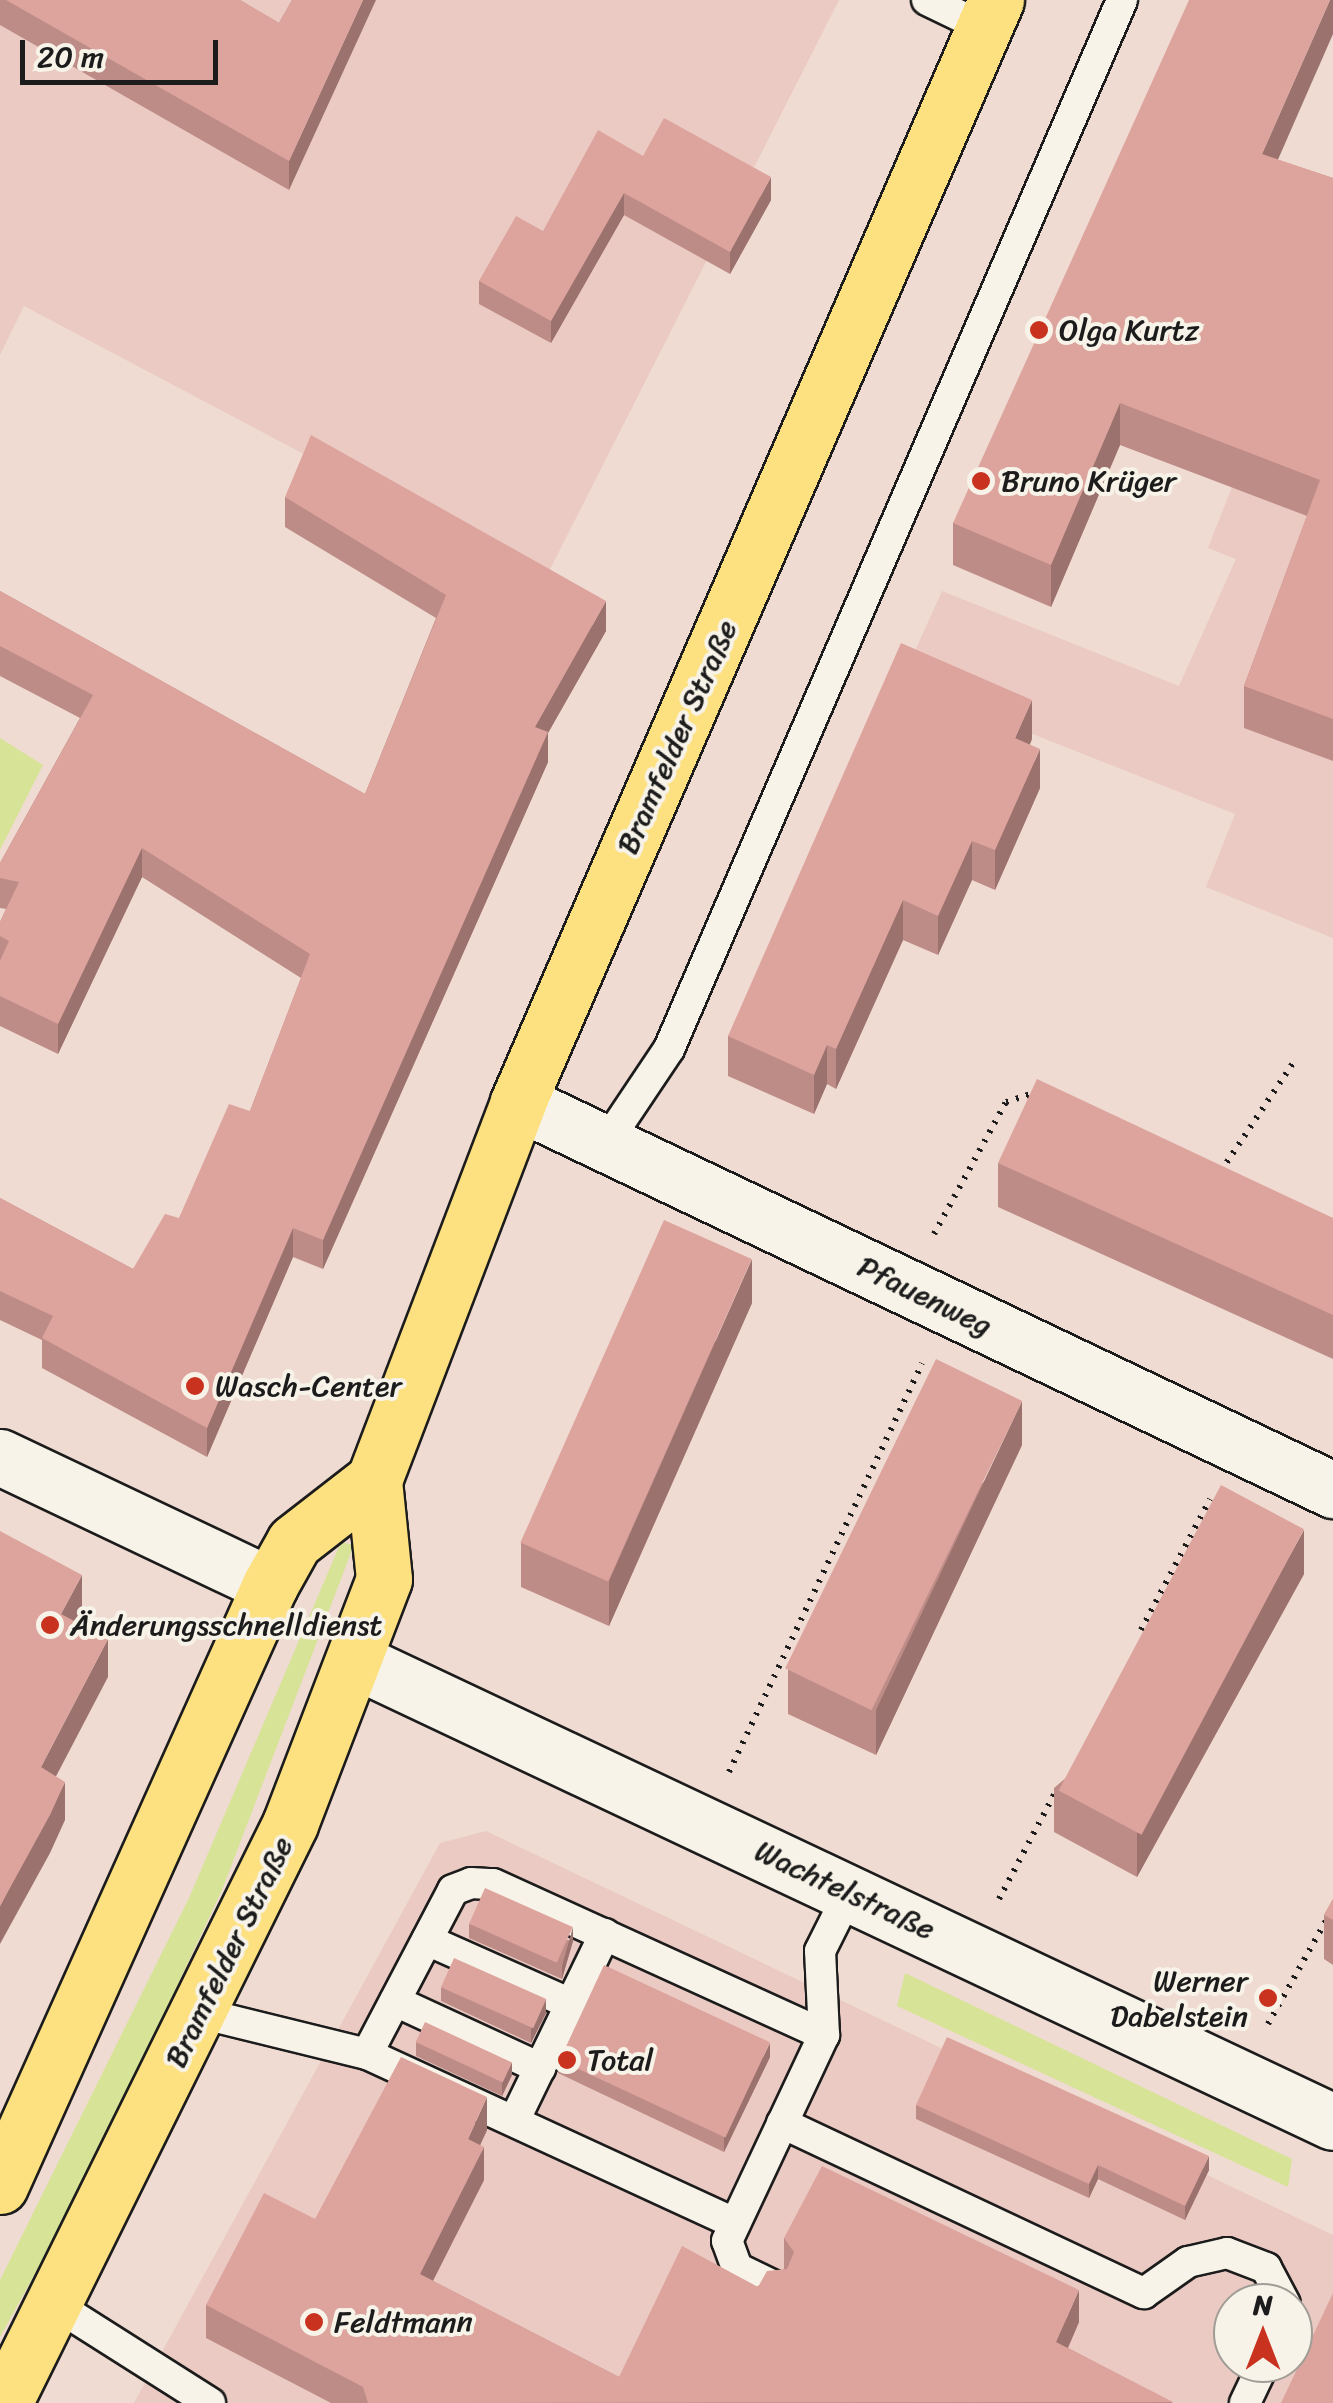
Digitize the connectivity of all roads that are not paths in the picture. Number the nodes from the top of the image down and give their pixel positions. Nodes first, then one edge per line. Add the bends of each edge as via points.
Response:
1 (927, 0) edge
2 (1122, 0) edge
3 (989, 14) edge
4 (518, 1102) junction
5 (608, 1140) junction
6 (0, 1456) edge
7 (374, 1480) junction
8 (1333, 1490) edge
9 (270, 1585) junction
10 (356, 1661) junction
11 (849, 1892) junction
12 (605, 1934) junction
13 (427, 1940) junction
14 (394, 2001) junction
15 (571, 2004) junction
16 (200, 2013) junction
17 (824, 2035) junction
18 (366, 2054) junction
19 (540, 2068) junction
20 (514, 2121) junction
21 (1333, 2122) edge
22 (782, 2123) junction
23 (0, 2186) edge
24 (736, 2223) junction
25 (1274, 2283) edge
26 (776, 2287) edge
27 (54, 2304) junction
28 (4, 2403) edge
29 (210, 2403) edge

1 - 3 lane
2 - 5 lane via 669,1050
3 - 4 main road, Bramfelder Straße
4 - 5 street, Pfauenweg
4 - 7 main road, Bramfelder Straße
5 - 8 street, Pfauenweg
6 - 9 street
7 - 9 main road via 294,1542
7 - 10 main road, Bramfelder Straße via 384,1579
9 - 23 main road
10 - 11 street, Wachtelstraße
10 - 16 main road, Bramfelder Straße
11 - 17 lane via 820,1950
11 - 21 street, Wachtelstraße
12 - 13 lane via 494,1884 471,1883 453,1890
12 - 15 lane
12 - 17 lane
13 - 14 lane
13 - 15 lane
14 - 18 lane
14 - 19 lane
15 - 19 lane
16 - 18 lane
16 - 27 main road, Bramfelder Straße
17 - 22 lane
18 - 20 lane
19 - 20 lane
20 - 24 lane
22 - 24 lane
22 - 25 lane via 1144,2293 1188,2262 1227,2254 1266,2268
24 - 26 lane via 726,2256
27 - 28 main road, Bramfelder Straße
27 - 29 lane

